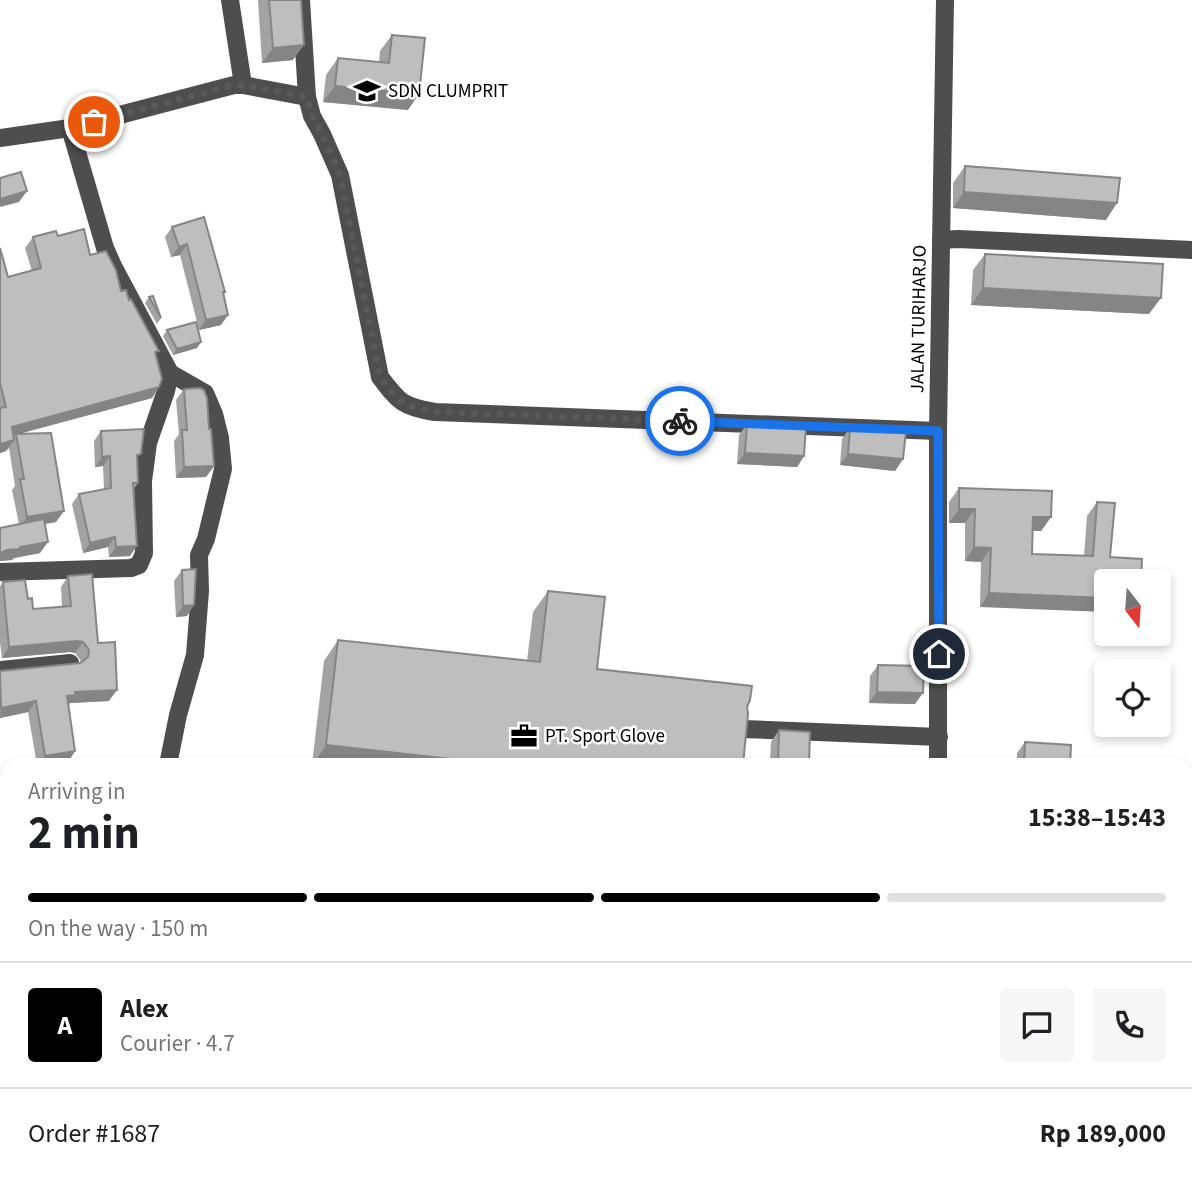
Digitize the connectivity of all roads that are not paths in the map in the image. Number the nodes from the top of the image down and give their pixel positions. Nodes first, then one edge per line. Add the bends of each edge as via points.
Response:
1 (230, 0) edge
2 (301, 0) edge
3 (944, 0) edge
4 (243, 85) junction
5 (307, 97) junction
6 (70, 128) junction
7 (0, 138) edge
8 (941, 240) junction
9 (1192, 250) edge
10 (170, 373) junction
11 (938, 431) junction
12 (0, 572) edge
13 (70, 663) edge
14 (0, 670) edge
15 (743, 729) edge
16 (939, 737) junction
17 (169, 758) edge
18 (938, 758) edge

1 - 4 street
2 - 5 street
3 - 8 street, JALAN TURIHARJO
4 - 5 street
4 - 6 street
5 - 11 street via 340,175 380,377 400,401 413,408
6 - 7 street
6 - 10 street via 105,248
8 - 9 street
8 - 11 street, JALAN TURIHARJO
10 - 12 street via 148,443 143,481 145,544 139,565
10 - 17 street via 205,393 220,438 223,469 199,555 195,654
11 - 16 street, JALAN TURIHARJO
13 - 14 street
15 - 16 street
16 - 18 street, JALAN TURIHARJO

